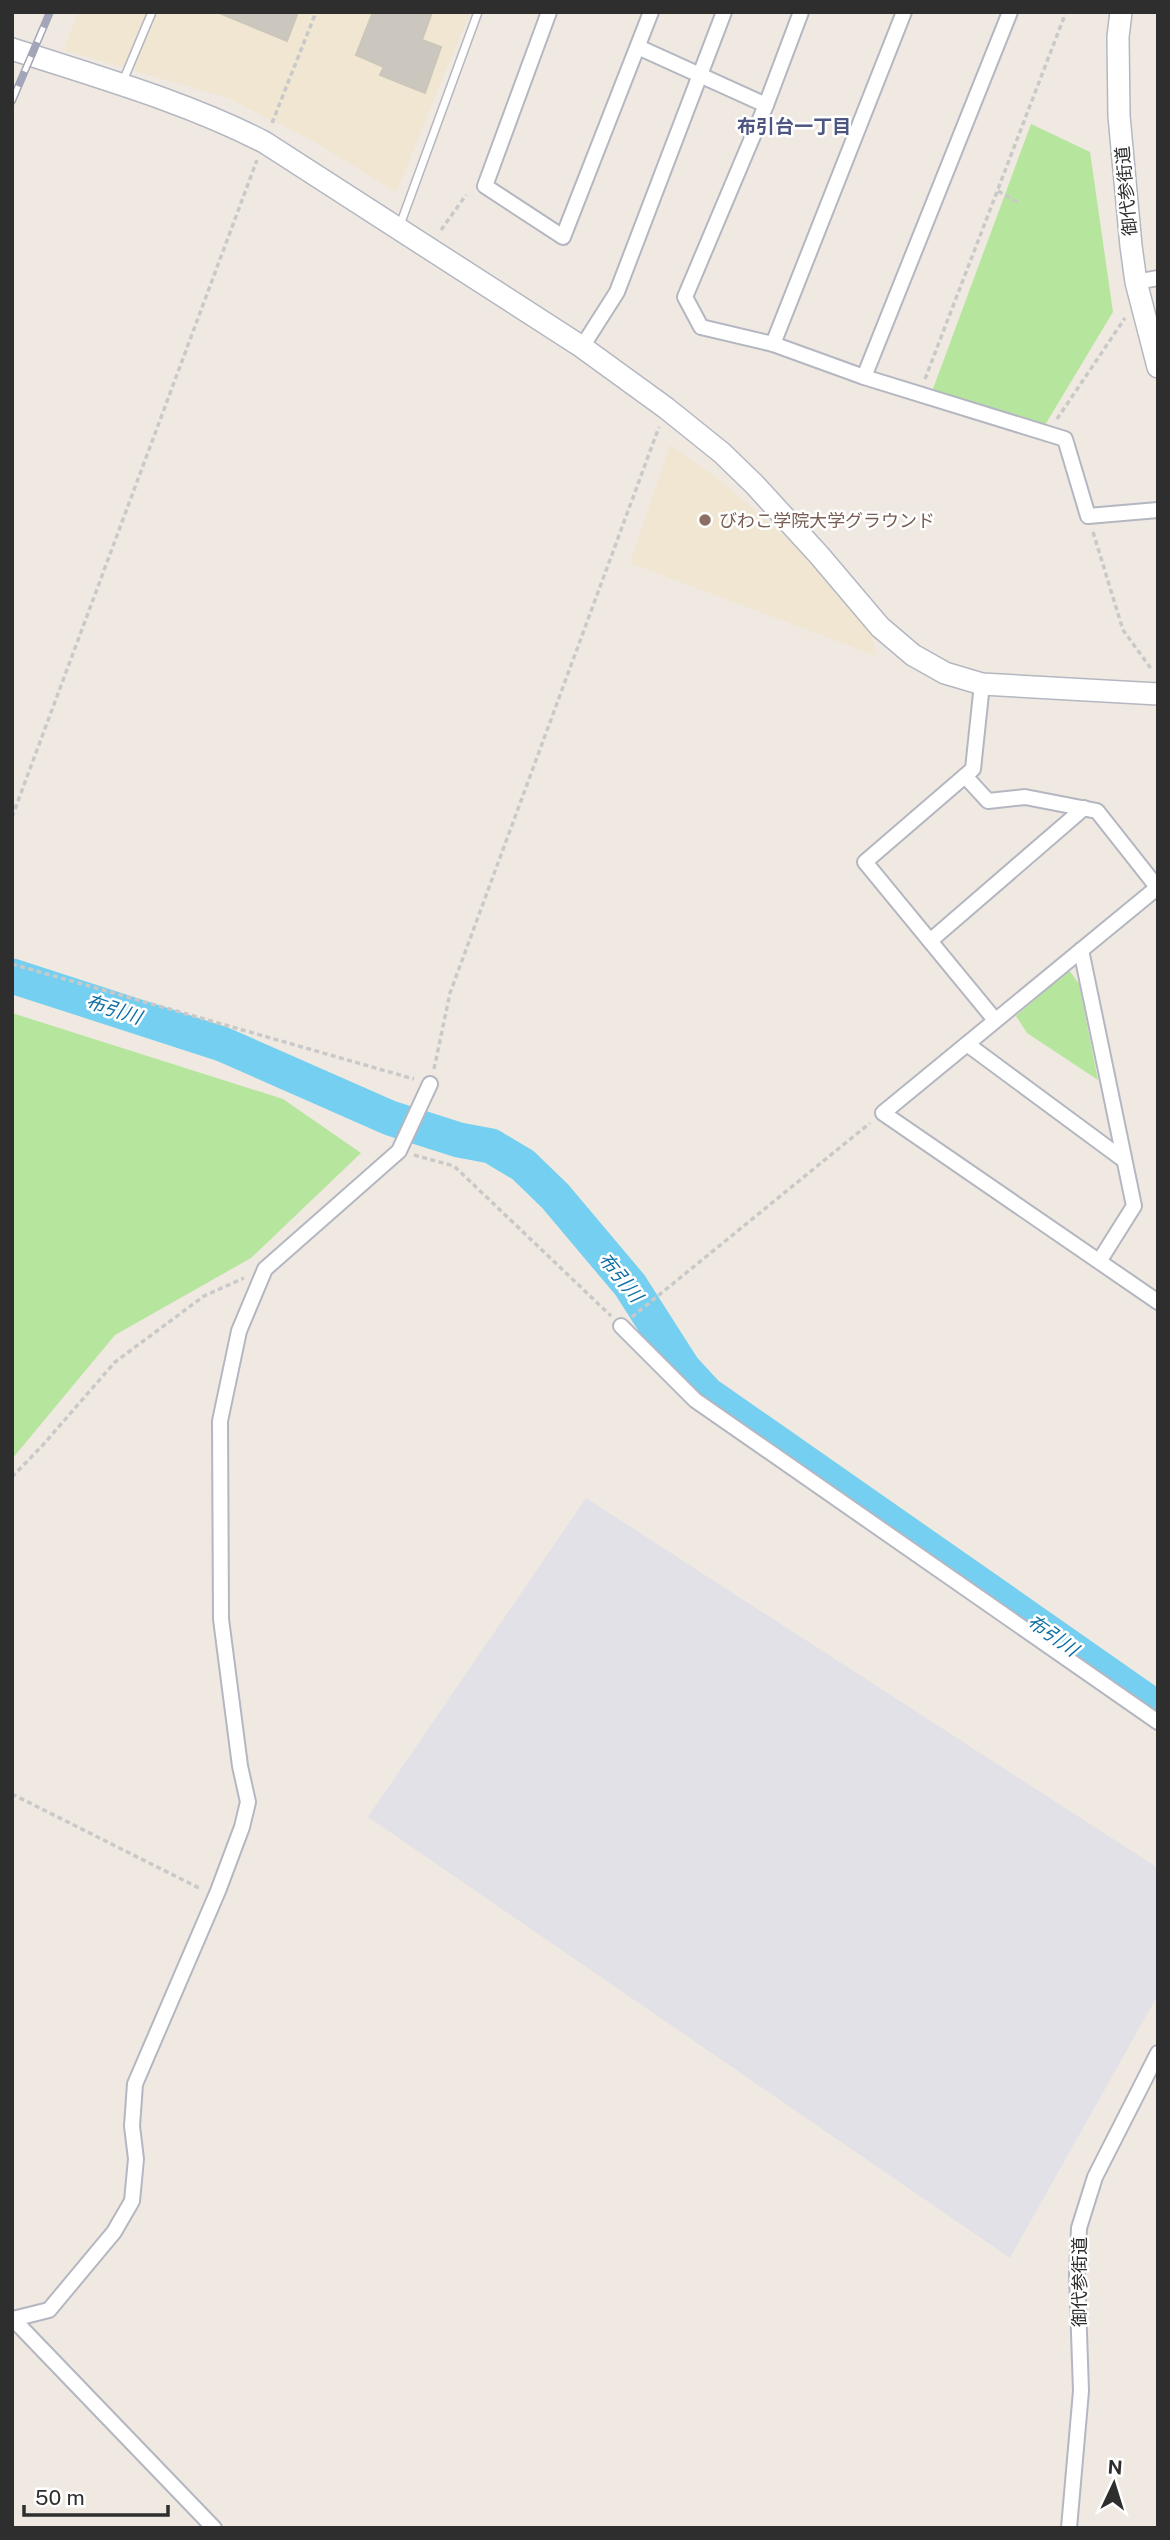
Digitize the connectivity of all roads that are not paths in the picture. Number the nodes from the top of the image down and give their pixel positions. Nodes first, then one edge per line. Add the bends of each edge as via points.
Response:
1 (152, 12) edge
2 (478, 12) edge
3 (550, 12) edge
4 (651, 12) edge
5 (724, 12) edge
6 (802, 12) edge
7 (904, 12) edge
8 (1010, 12) edge
9 (1121, 12) edge
10 (638, 47) junction
11 (12, 49) edge
12 (700, 76) junction
13 (121, 85) junction
14 (766, 105) junction
15 (398, 229) junction
16 (1158, 278) edge
17 (1136, 282) junction
18 (772, 344) junction
19 (582, 346) junction
20 (1158, 368) edge
21 (864, 377) junction
22 (1158, 510) edge
23 (982, 684) junction
24 (1158, 694) edge
25 (965, 776) junction
26 (1084, 808) junction
27 (1158, 887) edge
28 (930, 941) junction
29 (1081, 950) junction
30 (995, 1020) junction
31 (967, 1044) junction
32 (430, 1084) road end
33 (1125, 1160) junction
34 (1100, 1260) junction
35 (1158, 1302) edge
36 (621, 1326) road end
37 (1158, 1722) edge
38 (1158, 2053) edge
39 (13, 2318) edge
40 (215, 2528) edge
41 (1069, 2528) edge

1 - 13 lane
2 - 15 lane
3 - 10 street via 485,186 563,237
4 - 10 street
5 - 12 street
6 - 14 street
7 - 18 street
8 - 21 street
9 - 17 street, 御代参街道 via 1119,116
10 - 12 street
11 - 13 street
12 - 14 street
12 - 19 street via 617,292
13 - 15 street via 225,122 264,142
14 - 18 street via 685,297 701,327
15 - 19 street
16 - 17 street
17 - 20 street, 御代参街道
18 - 21 street
19 - 23 street via 722,453 880,627 912,655 946,673
21 - 22 street via 1065,439 1088,516
23 - 24 street
23 - 25 street via 973,769
25 - 26 street via 988,801 1026,797
25 - 28 street via 865,862
26 - 27 street via 1097,811
26 - 28 street
27 - 29 street
28 - 30 street
29 - 30 street
29 - 33 street
30 - 31 street
31 - 33 street
31 - 34 street via 883,1113
32 - 39 street via 402,1147 265,1269 239,1331 220,1421 221,1619 248,1802 215,1897 135,2084 132,2201 114,2232 49,2310
33 - 34 street via 1134,1206
34 - 35 street
36 - 37 street via 695,1399
38 - 41 street, 御代参街道 via 1095,2177 1079,2228 1081,2391
39 - 40 street

